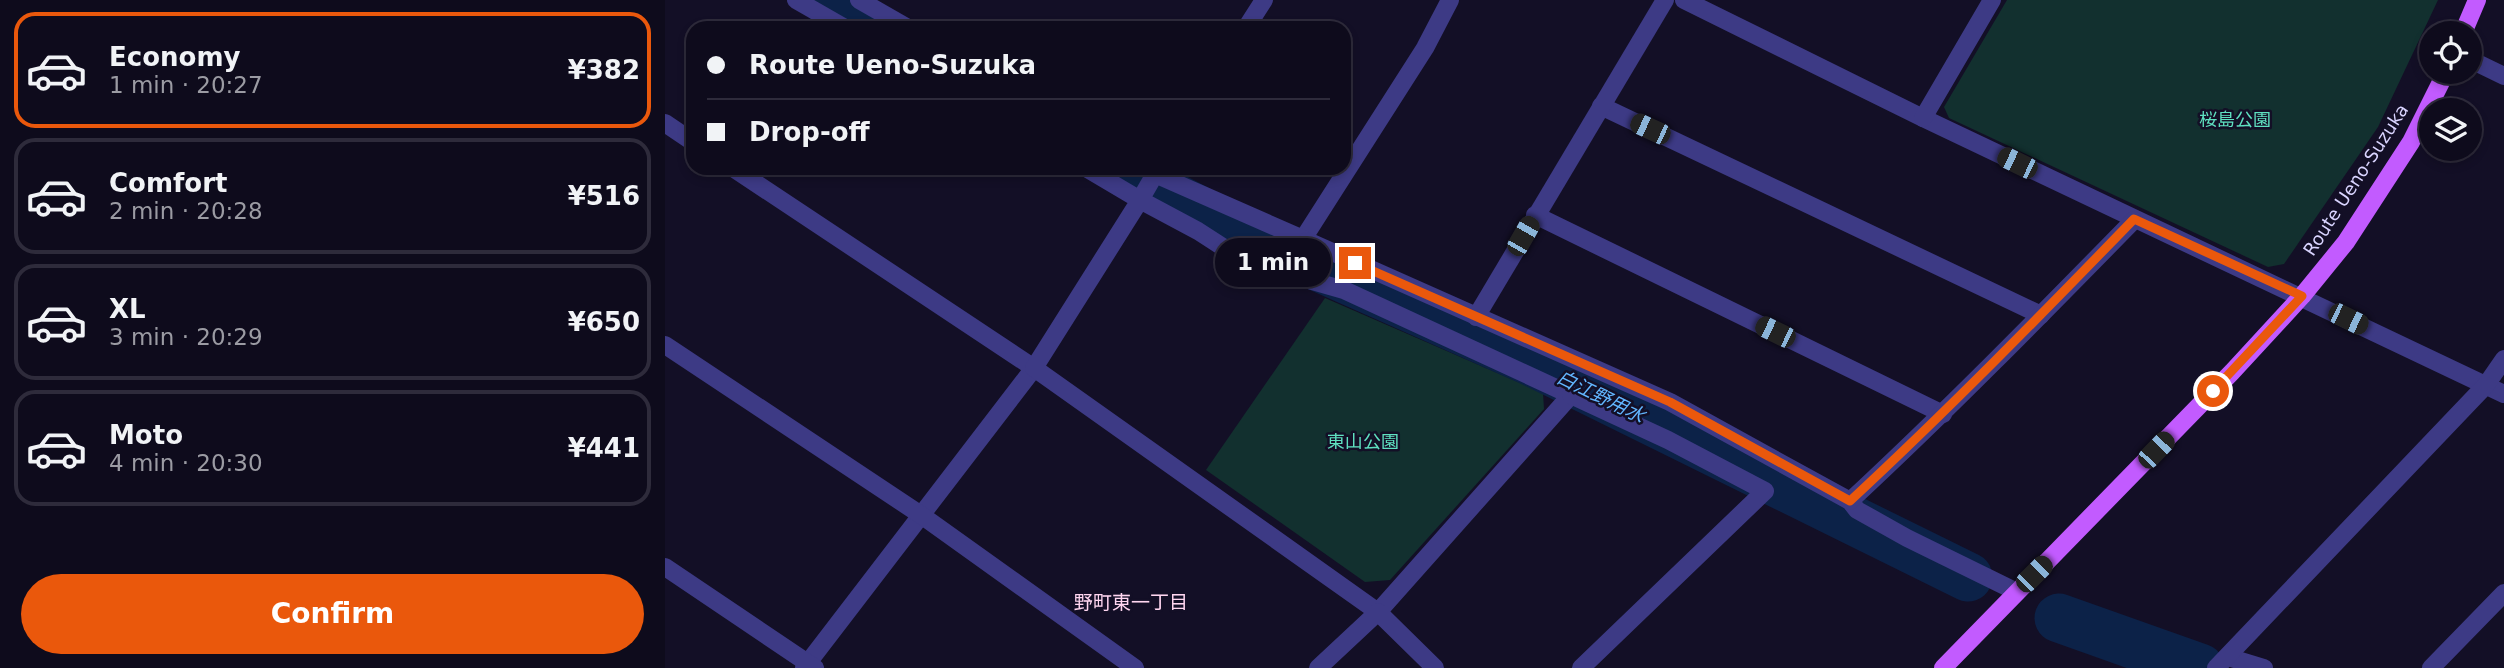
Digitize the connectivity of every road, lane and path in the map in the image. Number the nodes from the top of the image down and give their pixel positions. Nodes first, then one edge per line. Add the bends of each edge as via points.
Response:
1 (796, 0) edge
2 (1264, 0) edge
3 (1450, 0) edge
4 (1665, 0) edge
5 (1684, 0) edge
6 (1992, 0) edge
7 (2477, 0) edge
8 (866, 2) edge
9 (833, 21) edge
10 (897, 21) edge
11 (1250, 21) edge
12 (2468, 21) edge
13 (2482, 66) edge
14 (2504, 76) edge
15 (2440, 84) edge
16 (1601, 106) junction
17 (1923, 118) junction
18 (665, 123) edge
19 (686, 137) edge
20 (1351, 167) edge
21 (744, 175) edge
22 (1100, 175) edge
23 (1152, 175) edge
24 (1159, 175) edge
25 (1346, 175) edge
26 (1142, 197) junction
27 (1535, 215) junction
28 (2134, 219) junction
29 (1304, 242) junction
30 (1287, 269) junction
31 (2302, 296) junction
32 (2041, 315) junction
33 (1476, 317) junction
34 (665, 345) edge
35 (2504, 359) edge
36 (1034, 368) junction
37 (2486, 385) junction
38 (2504, 394) edge
39 (1571, 395) junction
40 (1943, 414) junction
41 (1850, 501) junction
42 (921, 515) junction
43 (665, 567) edge
44 (2017, 592) junction
45 (2504, 593) edge
46 (1378, 612) junction
47 (2222, 663) edge
48 (809, 666) edge
49 (1135, 668) edge
50 (1318, 668) edge
51 (1435, 668) edge
52 (1581, 668) edge
53 (1943, 668) edge
54 (2264, 668) edge
55 (2431, 668) edge

1 - 9 street
2 - 11 street
3 - 20 street
4 - 16 street
5 - 17 street
6 - 17 street
7 - 12 main road
8 - 10 street
13 - 14 street
15 - 31 main road, Route Ueno-Suzuka via 2411,142 2346,242
16 - 27 street
16 - 32 street
17 - 28 street
18 - 19 street
21 - 36 street
22 - 26 street
23 - 26 street
24 - 29 street
25 - 29 street
26 - 30 street via 1246,262
26 - 36 street
27 - 33 street
27 - 40 street
28 - 31 street
28 - 32 street
29 - 30 street
29 - 33 street
30 - 39 street via 1344,290
31 - 37 street
31 - 44 main road, Route Ueno-Suzuka
32 - 40 street
33 - 41 street via 1670,402
34 - 42 street
35 - 37 street
36 - 42 street
36 - 46 street
37 - 38 street
37 - 47 street
39 - 46 street
39 - 52 street via 1765,491
40 - 41 street
41 - 44 street via 1857,510 1907,538
42 - 48 street
42 - 49 street
43 - 48 street
44 - 53 main road, Route Ueno-Suzuka
45 - 55 street
46 - 50 street
46 - 51 street
47 - 54 street

